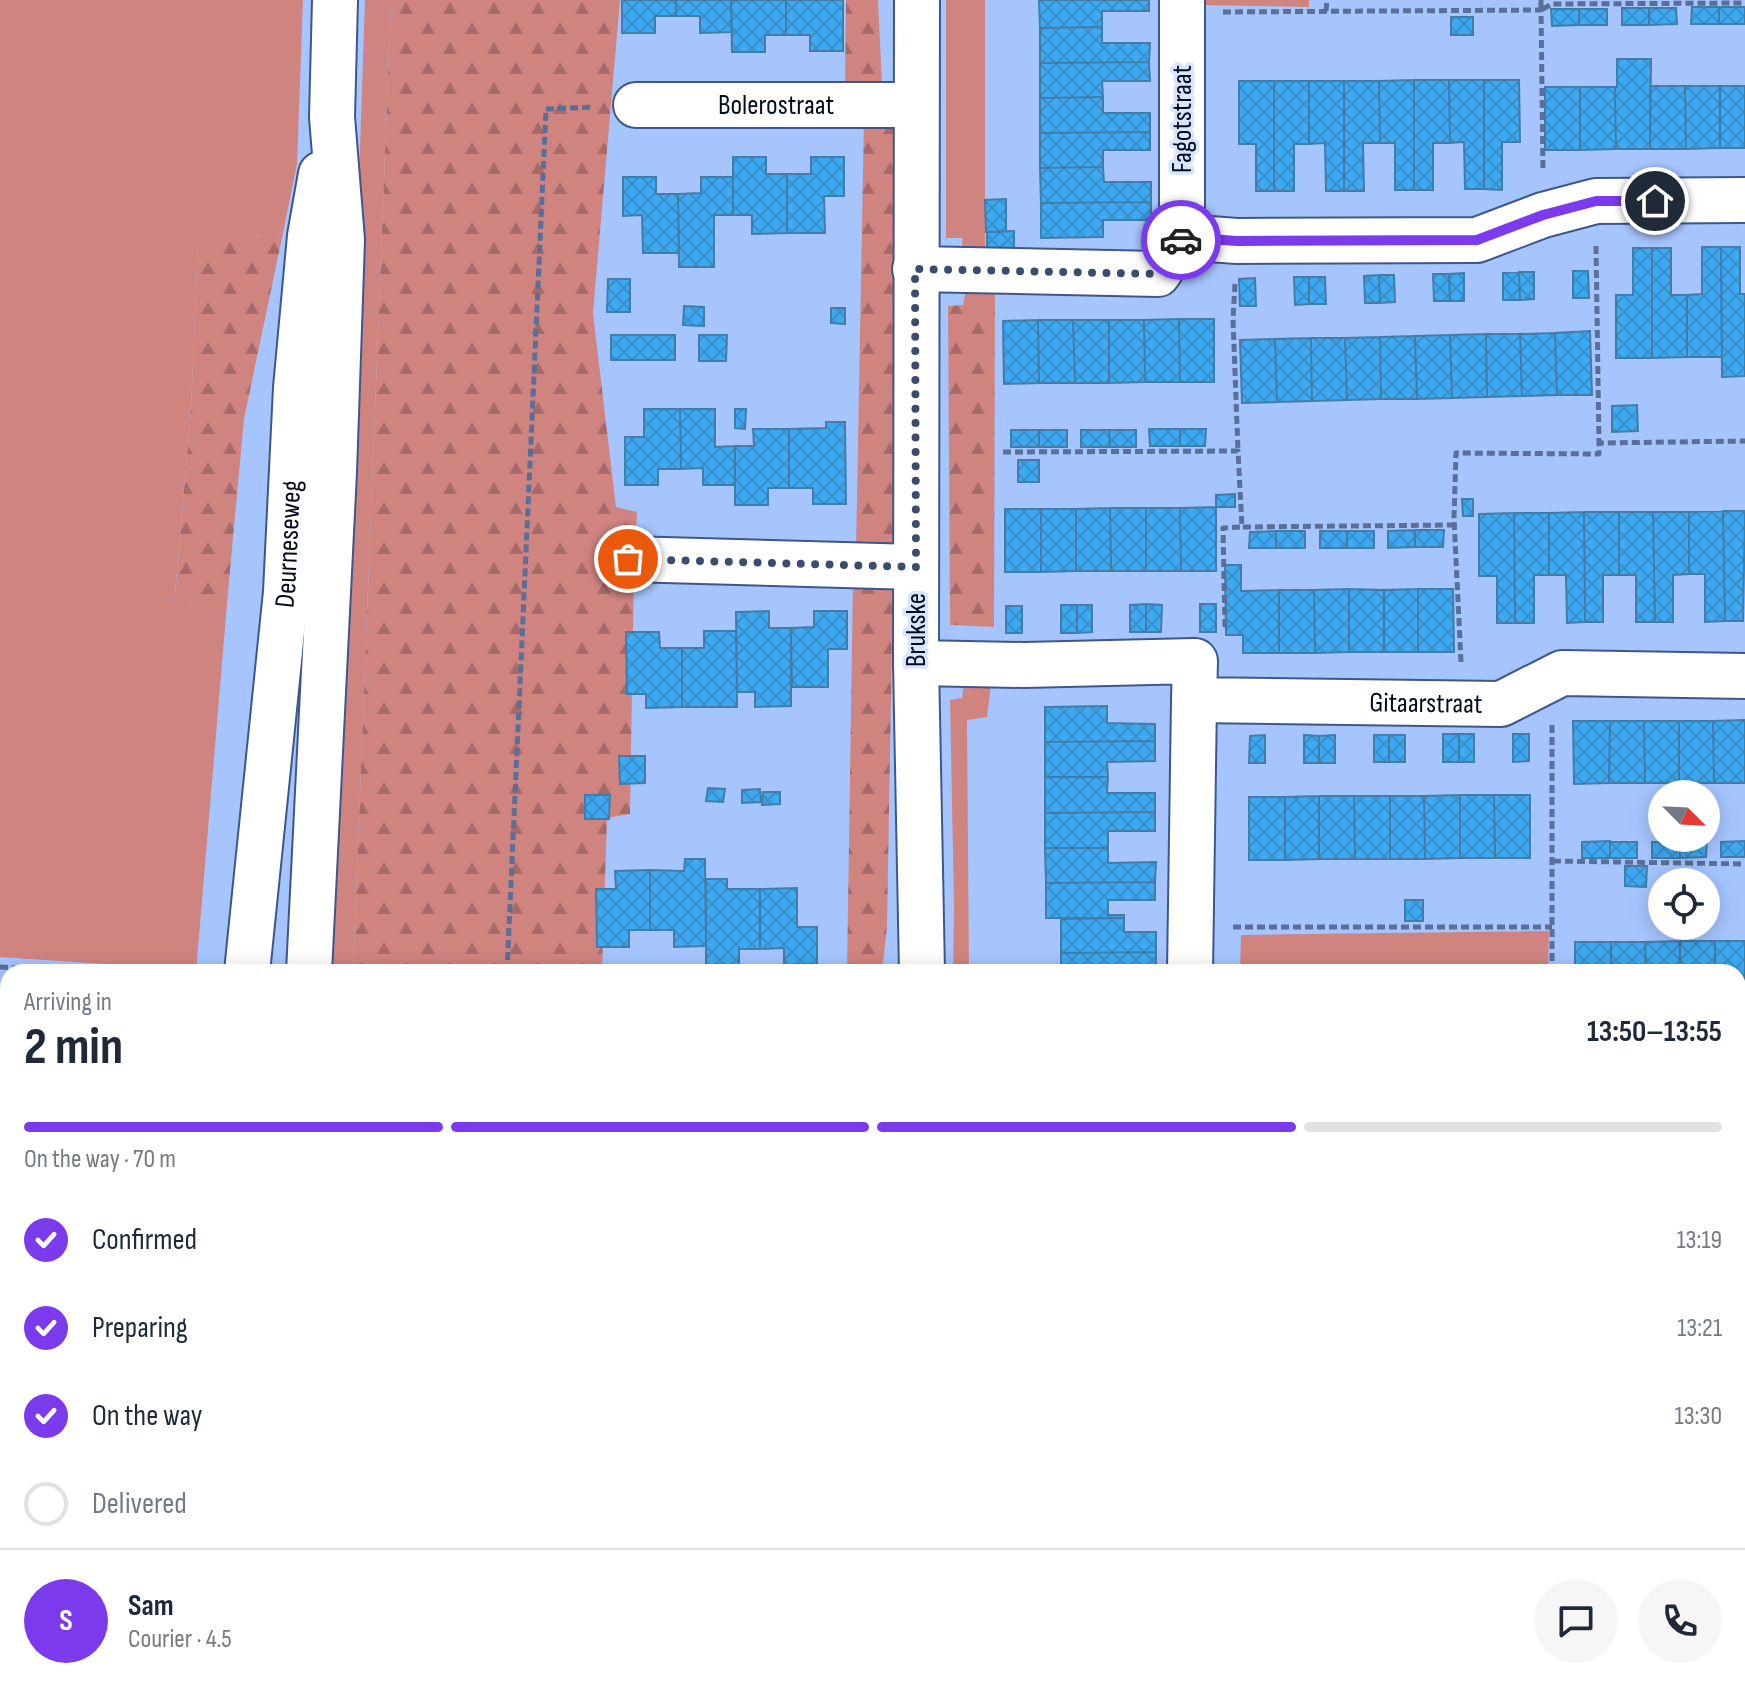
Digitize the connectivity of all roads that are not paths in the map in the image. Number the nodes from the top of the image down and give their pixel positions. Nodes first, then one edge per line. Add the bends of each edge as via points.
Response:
1 (335, 0) edge
2 (917, 0) edge
3 (1182, 6) edge
4 (636, 105) road end
5 (915, 105) junction
6 (332, 117) junction
7 (1745, 200) edge
8 (1182, 237) junction
9 (915, 269) junction
10 (628, 559) dead end
11 (916, 567) junction
12 (916, 663) junction
13 (1745, 676) edge
14 (1210, 700) junction
15 (248, 964) edge
16 (309, 964) edge
17 (922, 964) edge
18 (1190, 964) edge

1 - 6 main road, Deurneseweg
2 - 5 main road, Brukske
3 - 8 main road, Fagotstraat
4 - 5 main road, Bolerostraat
5 - 9 main road, Brukske
6 - 15 main road, Deurneseweg via 310,236 286,592
6 - 16 main road, Deurneseweg via 342,240
7 - 8 main road via 1596,201 1477,240
8 - 9 main road via 1158,274
9 - 11 main road, Brukske
10 - 11 main road
11 - 12 main road, Brukske
12 - 14 main road via 1195,661
12 - 17 main road, Brukske
13 - 14 main road, Gitaarstraat via 1562,673 1501,704
14 - 18 main road

